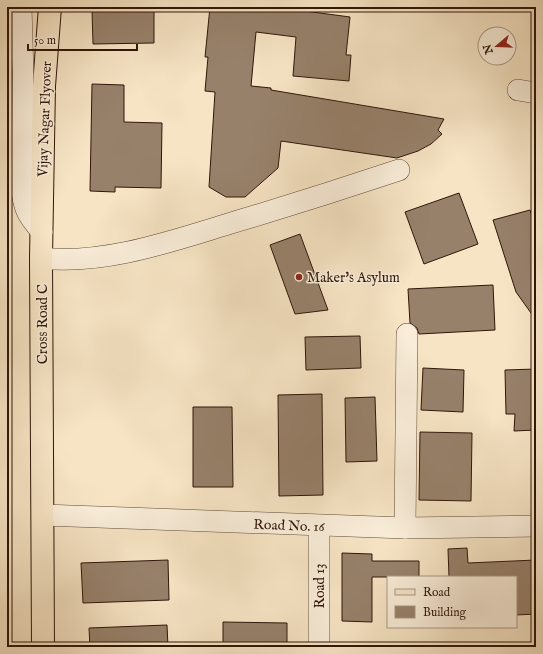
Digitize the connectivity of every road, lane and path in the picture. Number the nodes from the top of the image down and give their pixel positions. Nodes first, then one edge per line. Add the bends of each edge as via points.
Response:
1 (21, 7) edge
2 (50, 7) edge
3 (399, 170) dead end
4 (42, 223) junction
5 (41, 258) junction
6 (407, 334) dead end
7 (43, 515) junction
8 (319, 526) junction
9 (536, 526) edge
10 (404, 528) junction
11 (43, 647) edge
12 (319, 647) edge

1 - 4 street via 22,192 28,215
2 - 4 main road, Vijay Nagar Flyover via 44,86
3 - 5 street via 196,234 138,249 107,256 61,261
4 - 5 main road, Cross Road C
5 - 7 main road, Cross Road C
6 - 10 street
7 - 8 street, Road No. 16
7 - 11 main road, Cross Road C
8 - 10 street, Road No. 16
8 - 12 street, Road 13
9 - 10 street, Road No. 16

